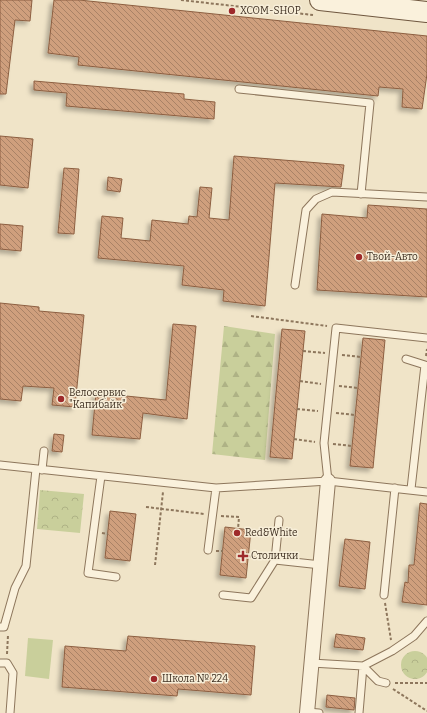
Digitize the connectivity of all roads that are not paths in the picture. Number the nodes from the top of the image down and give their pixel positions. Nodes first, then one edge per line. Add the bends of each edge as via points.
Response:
1 (318, 8) edge
2 (427, 12) edge
3 (239, 89) dead end
4 (361, 194) junction
5 (427, 197) edge
6 (296, 286) dead end
7 (427, 338) edge
8 (406, 359) dead end
9 (44, 451) dead end
10 (0, 465) edge
11 (39, 469) junction
12 (101, 476) junction
13 (328, 481) junction
14 (216, 488) junction
15 (395, 488) junction
16 (411, 489) junction
17 (427, 492) edge
18 (279, 520) dead end
19 (208, 550) dead end
20 (275, 560) junction
21 (321, 565) junction
22 (116, 577) dead end
23 (223, 595) dead end
24 (384, 595) road end
25 (427, 622) edge
26 (2, 627) edge
27 (3, 663) edge
28 (311, 663) junction
29 (363, 666) junction
30 (386, 683) road end
31 (10, 713) edge
32 (311, 713) edge
33 (359, 713) edge

1 - 2 street
3 - 4 lane via 370,102
4 - 5 lane
4 - 6 lane via 332,192 316,198 306,210
7 - 13 lane via 336,328 324,443
8 - 16 lane via 425,365
9 - 11 lane
10 - 11 lane
11 - 12 lane
11 - 26 lane via 26,566 15,588
12 - 14 lane
12 - 22 lane via 88,573
13 - 14 lane
13 - 15 lane
13 - 21 street
14 - 19 lane
15 - 16 lane
15 - 24 lane
16 - 17 lane
18 - 20 lane
20 - 21 lane
20 - 23 lane via 251,598
21 - 28 street
25 - 29 lane via 414,636
27 - 31 lane via 13,673
28 - 29 lane
28 - 32 street
29 - 30 lane via 378,681
29 - 33 lane

